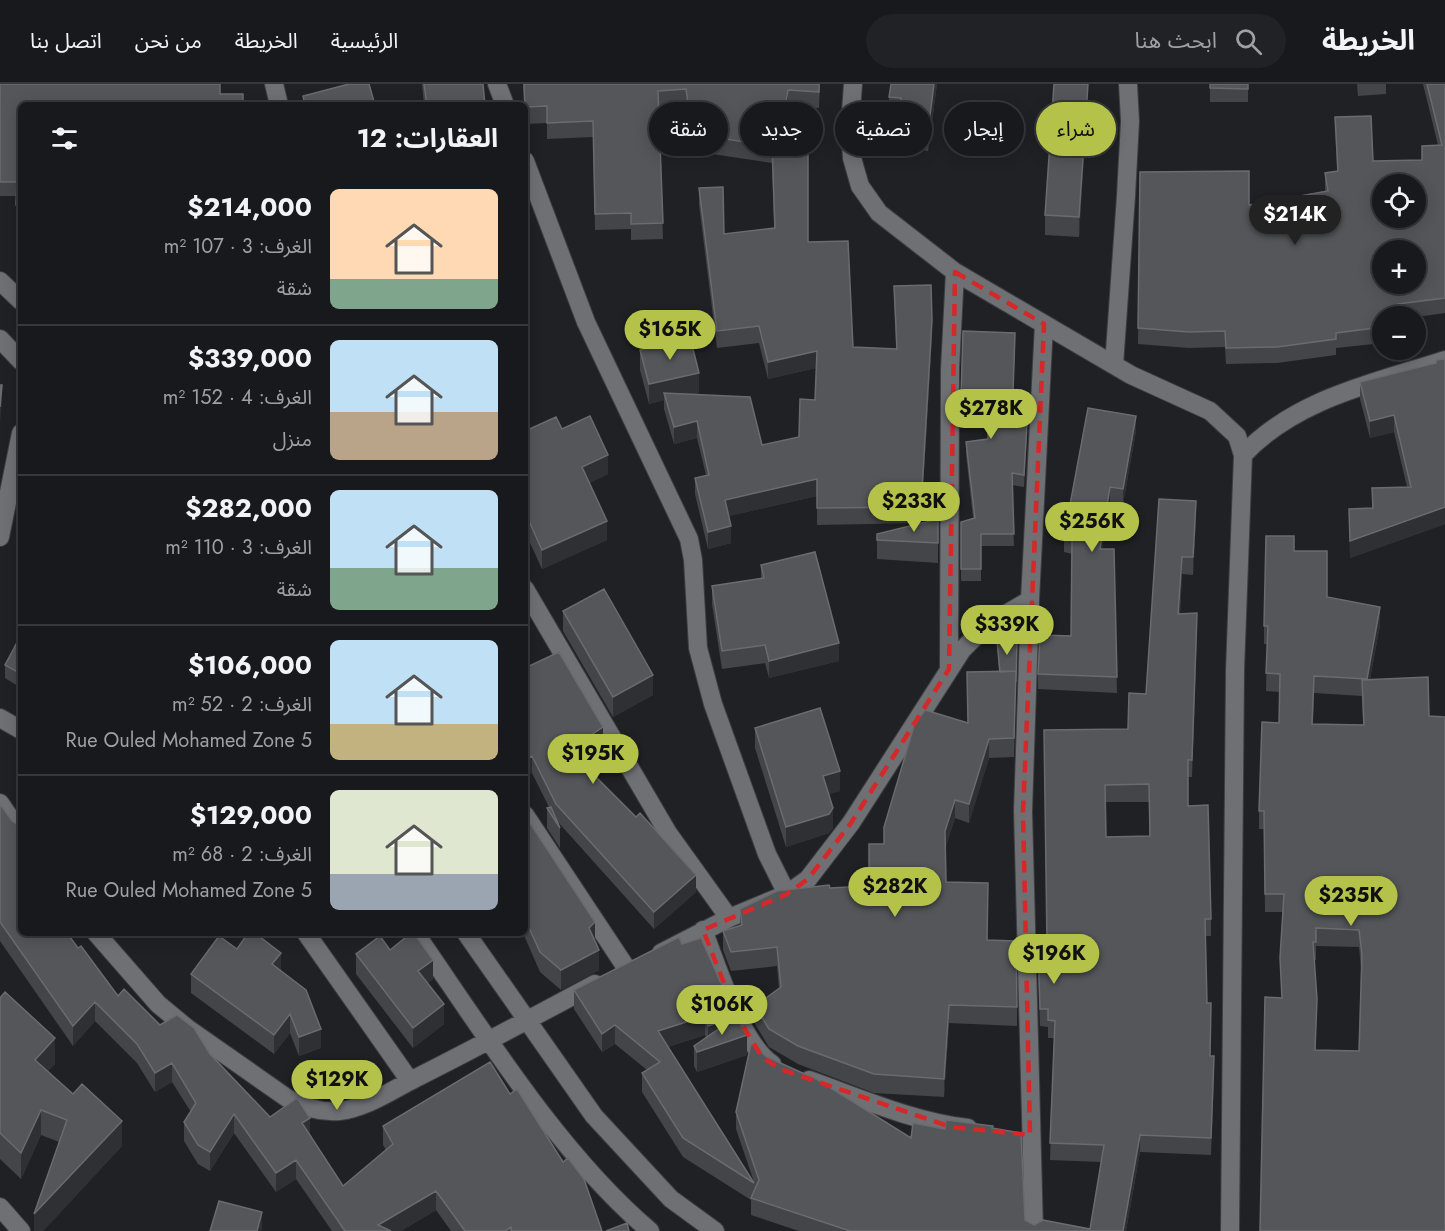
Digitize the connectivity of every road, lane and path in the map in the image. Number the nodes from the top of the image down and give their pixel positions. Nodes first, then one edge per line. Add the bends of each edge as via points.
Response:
1 (274, 84) edge
2 (497, 84) edge
3 (853, 84) edge
4 (1128, 84) edge
5 (278, 102) edge
6 (504, 102) edge
7 (528, 169) edge
8 (955, 272) junction
9 (0, 281) edge
10 (18, 298) edge
11 (1044, 324) junction
12 (0, 339) edge
13 (18, 358) edge
14 (1445, 360) edge
15 (1114, 365) junction
16 (18, 448) edge
17 (1242, 455) junction
18 (0, 537) edge
19 (528, 594) edge
20 (1030, 600) junction
21 (949, 669) junction
22 (0, 718) edge
23 (18, 728) edge
24 (0, 803) edge
25 (528, 820) edge
26 (18, 830) edge
27 (787, 894) junction
28 (729, 918) junction
29 (703, 930) junction
30 (99, 936) edge
31 (308, 936) edge
32 (417, 936) edge
33 (468, 936) edge
34 (627, 969) junction
35 (526, 1021) junction
36 (490, 1041) junction
37 (410, 1081) junction
38 (985, 1130) edge
39 (0, 1207) edge
40 (21, 1231) edge
41 (650, 1231) edge
42 (715, 1231) edge
43 (1034, 1231) edge
44 (1230, 1231) edge

1 - 5 street
2 - 6 street
3 - 8 street via 852,158 860,186 879,213
4 - 15 street via 1127,186
7 - 27 street via 586,322 689,539 698,648 707,681 767,854
8 - 11 street
8 - 21 street via 950,369
9 - 10 street
11 - 15 street
11 - 20 street
12 - 13 street
14 - 17 street via 1333,396 1281,422
15 - 17 street via 1210,411 1237,436
16 - 18 street
17 - 44 street via 1235,670
19 - 28 street via 668,833
20 - 21 street via 987,625
20 - 43 street via 1023,811 1030,1009 1024,1135
21 - 27 street via 851,823 808,879
22 - 23 street
24 - 26 street
25 - 34 street
27 - 28 street
28 - 29 street
29 - 34 street
29 - 38 street via 737,1016 762,1057 780,1069 873,1103 951,1126
30 - 37 street via 158,1004 304,1108 340,1111
31 - 37 street
32 - 36 street
33 - 35 street
34 - 35 street
35 - 36 street
35 - 42 street via 594,1116 636,1163 671,1199
36 - 37 street
36 - 41 street via 565,1142
39 - 40 street

